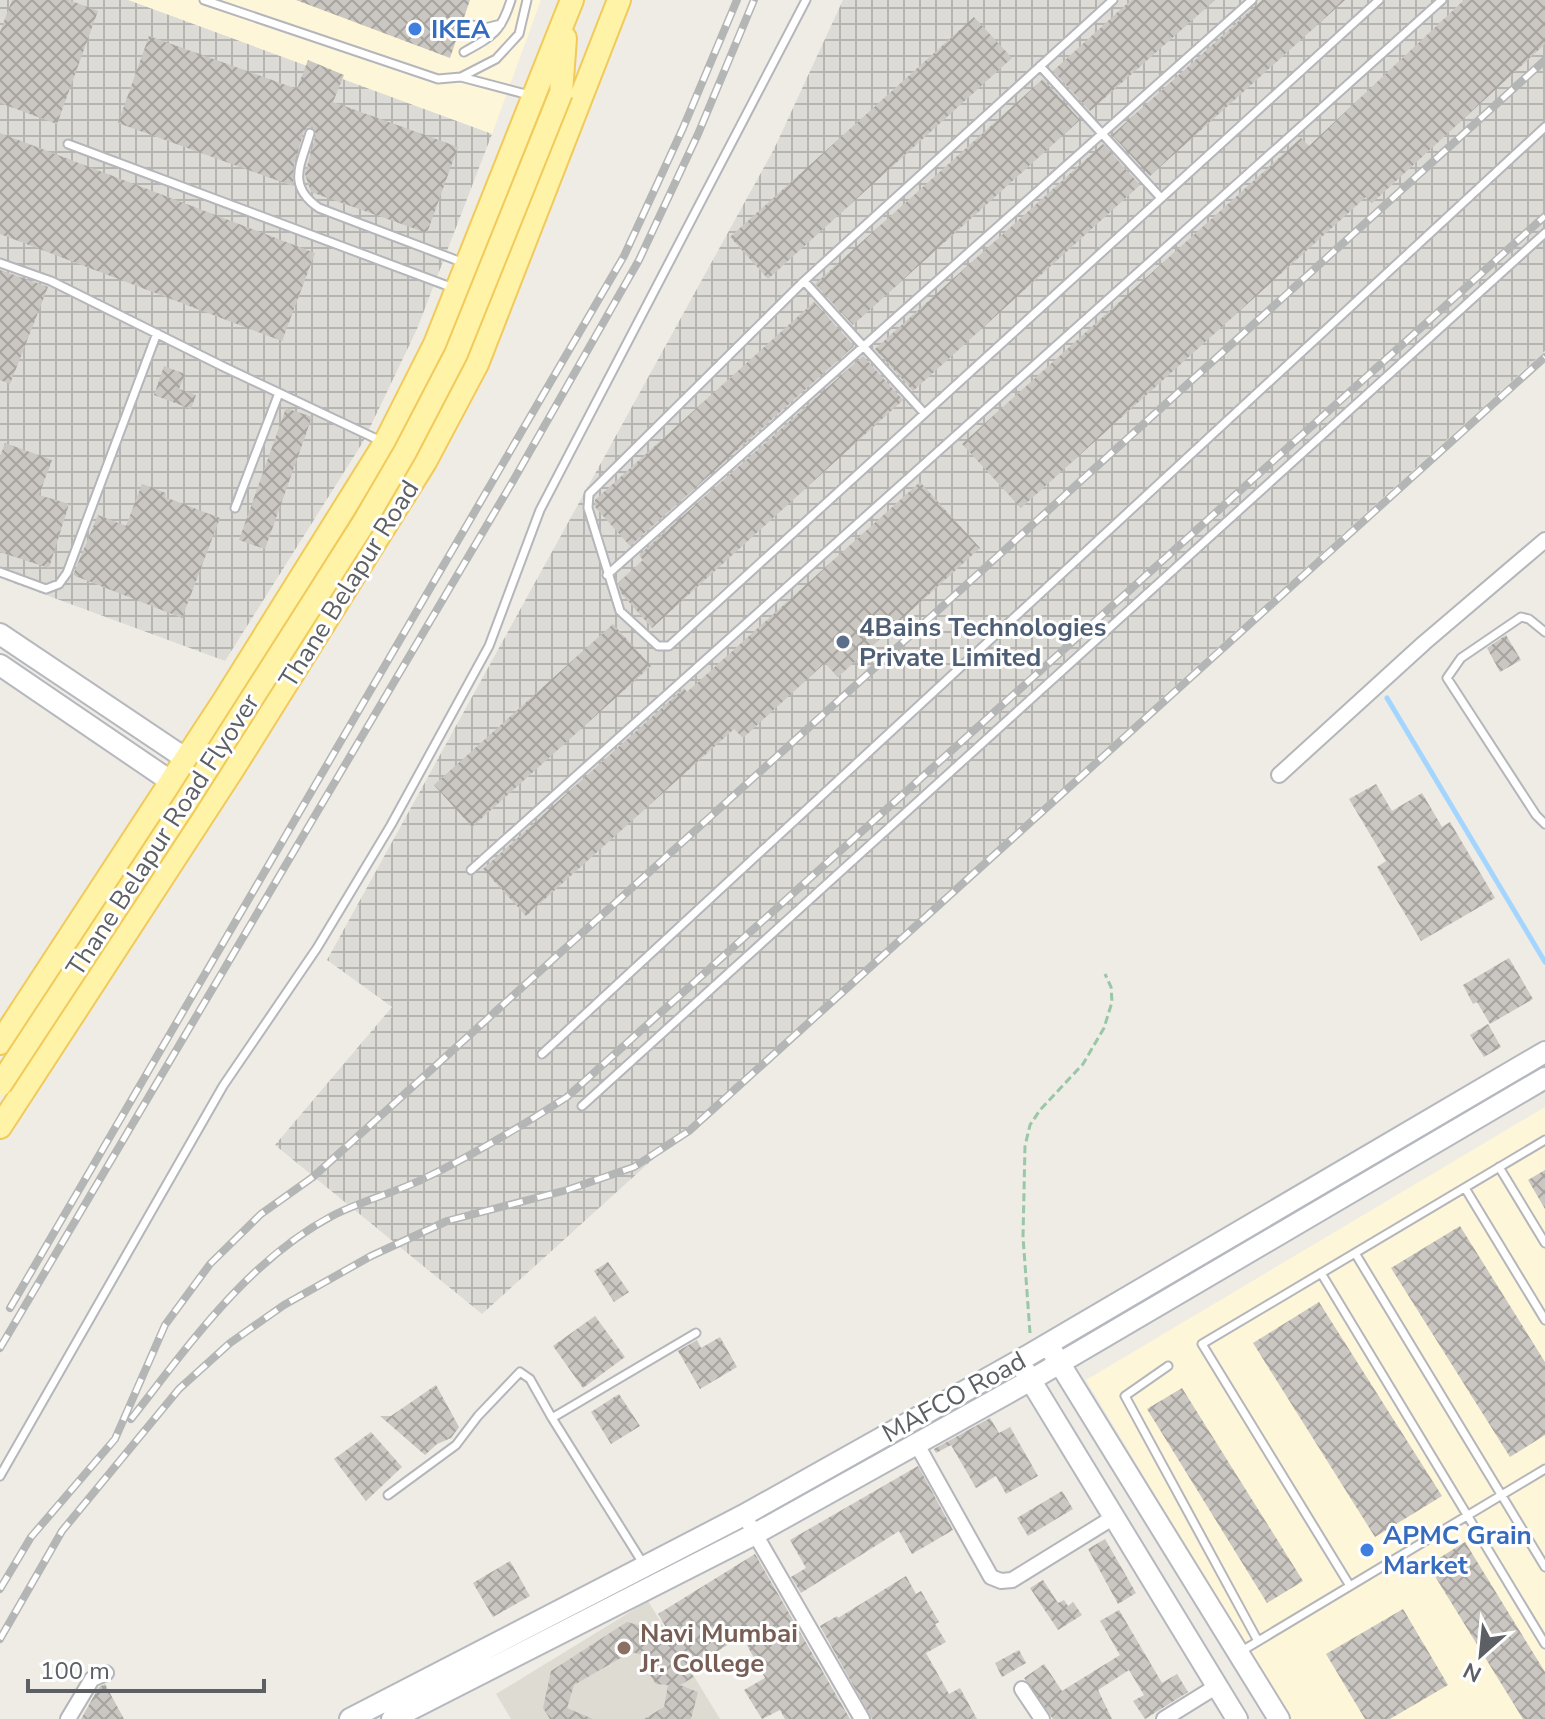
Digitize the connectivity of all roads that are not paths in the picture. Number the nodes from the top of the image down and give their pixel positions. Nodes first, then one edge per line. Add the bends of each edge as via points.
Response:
1 (204, 0) edge
2 (511, 0) edge
3 (527, 0) edge
4 (619, 0) edge
5 (806, 0) edge
6 (1113, 0) edge
7 (1252, 0) edge
8 (1379, 0) edge
9 (1442, 0) edge
10 (570, 8) edge
11 (504, 22) junction
12 (468, 24) dead end
13 (464, 52) dead end
14 (1040, 66) junction
15 (461, 77) junction
16 (535, 96) junction
17 (1545, 127) edge
18 (310, 133) dead end
19 (1102, 134) junction
20 (68, 144) dead end
21 (1161, 198) junction
22 (1545, 233) edge
23 (0, 263) edge
24 (468, 265) junction
25 (804, 281) junction
26 (458, 289) junction
27 (157, 333) junction
28 (864, 347) junction
29 (279, 393) junction
30 (924, 413) junction
31 (385, 443) junction
32 (235, 508) dead end
33 (1545, 540) edge
34 (0, 572) edge
35 (607, 575) junction
36 (1545, 632) edge
37 (0, 634) edge
38 (0, 665) edge
39 (186, 759) junction
40 (1279, 775) dead end
41 (171, 782) junction
42 (224, 784) junction
43 (209, 807) junction
44 (1545, 824) edge
45 (471, 870) dead end
46 (0, 1043) edge
47 (1545, 1052) edge
48 (542, 1054) dead end
49 (1545, 1078) edge
50 (0, 1085) edge
51 (582, 1106) dead end
52 (0, 1127) edge
53 (1545, 1140) edge
54 (1499, 1167) junction
55 (1465, 1188) junction
56 (1545, 1243) edge
57 (1355, 1253) junction
58 (1321, 1273) junction
59 (1545, 1320) edge
60 (696, 1333) dead end
61 (1032, 1354) junction
62 (1059, 1363) junction
63 (1168, 1366) dead end
64 (1031, 1380) junction
65 (552, 1418) junction
66 (916, 1443) junction
67 (1545, 1469) edge
68 (0, 1476) edge
69 (388, 1495) dead end
70 (1502, 1495) junction
71 (744, 1515) junction
72 (1467, 1516) junction
73 (1114, 1517) junction
74 (755, 1534) junction
75 (1545, 1567) edge
76 (651, 1576) junction
77 (1350, 1586) junction
78 (1258, 1641) junction
79 (1545, 1644) edge
80 (1238, 1653) junction
81 (106, 1673) dead end
82 (1217, 1686) junction
83 (1022, 1689) dead end
84 (68, 1719) edge
85 (350, 1719) edge
86 (392, 1719) edge
87 (862, 1719) edge
88 (1042, 1719) edge
89 (1164, 1719) edge
90 (1237, 1719) edge
91 (1279, 1719) edge

1 - 15 lane via 438,79
2 - 11 lane
3 - 15 lane via 519,34 496,59
4 - 42 main road, Thane Belapur Road via 477,364 382,535
5 - 68 lane via 540,510 489,646 429,756 317,948 216,1098
6 - 14 lane
7 - 19 lane
8 - 21 lane
9 - 45 lane
10 - 16 main road
10 - 50 main road, Thane Belapur Road Flyover, bridge via 561,93 456,354 405,452
11 - 12 lane via 485,28
11 - 13 lane via 494,35
14 - 19 lane
14 - 25 lane
15 - 16 lane
16 - 24 main road
17 - 48 lane
18 - 24 lane via 296,180 310,202
19 - 21 lane
19 - 28 lane
20 - 26 lane
21 - 30 lane
22 - 51 lane
23 - 27 lane via 51,281
24 - 26 main road
25 - 28 lane
25 - 35 lane via 589,494 588,508
26 - 31 main road
27 - 29 lane
27 - 34 lane via 67,573 46,589
28 - 30 lane
28 - 35 lane
29 - 31 lane
29 - 32 lane
30 - 35 lane via 669,646 658,646 620,611
31 - 39 main road
33 - 40 street
36 - 44 lane via 1521,617 1461,658 1447,678
37 - 39 main road
38 - 41 main road
39 - 41 main road
39 - 42 main road
41 - 43 main road
41 - 46 main road
42 - 43 main road, Thane Belapur Road
43 - 52 main road, Thane Belapur Road
47 - 61 main road, MAFCO Road
49 - 62 main road, MAFCO Road
53 - 54 lane
54 - 55 lane
54 - 56 lane
55 - 57 lane
55 - 59 lane
57 - 58 lane
57 - 70 lane
58 - 72 lane
58 - 77 lane via 1202,1344
60 - 65 lane
61 - 62 main road
61 - 64 main road
61 - 71 main road, MAFCO Road
62 - 64 main road, MAFCO Road
62 - 80 main road
63 - 78 lane via 1125,1396
64 - 66 main road, MAFCO Road
64 - 73 main road
65 - 69 lane via 530,1379 520,1372 456,1445
65 - 76 lane
66 - 73 street via 991,1577 1001,1581 1012,1580
66 - 74 main road, MAFCO Road
67 - 70 lane
70 - 72 lane
70 - 75 lane
71 - 74 street
71 - 76 main road, MAFCO Road
72 - 77 lane
72 - 79 lane
73 - 82 main road
74 - 76 main road, MAFCO Road
74 - 87 street
76 - 85 main road, MAFCO Road
76 - 86 main road, MAFCO Road
77 - 78 lane
78 - 80 lane
80 - 91 main road
81 - 84 street via 92,1679
82 - 89 street
82 - 90 main road
83 - 88 street

